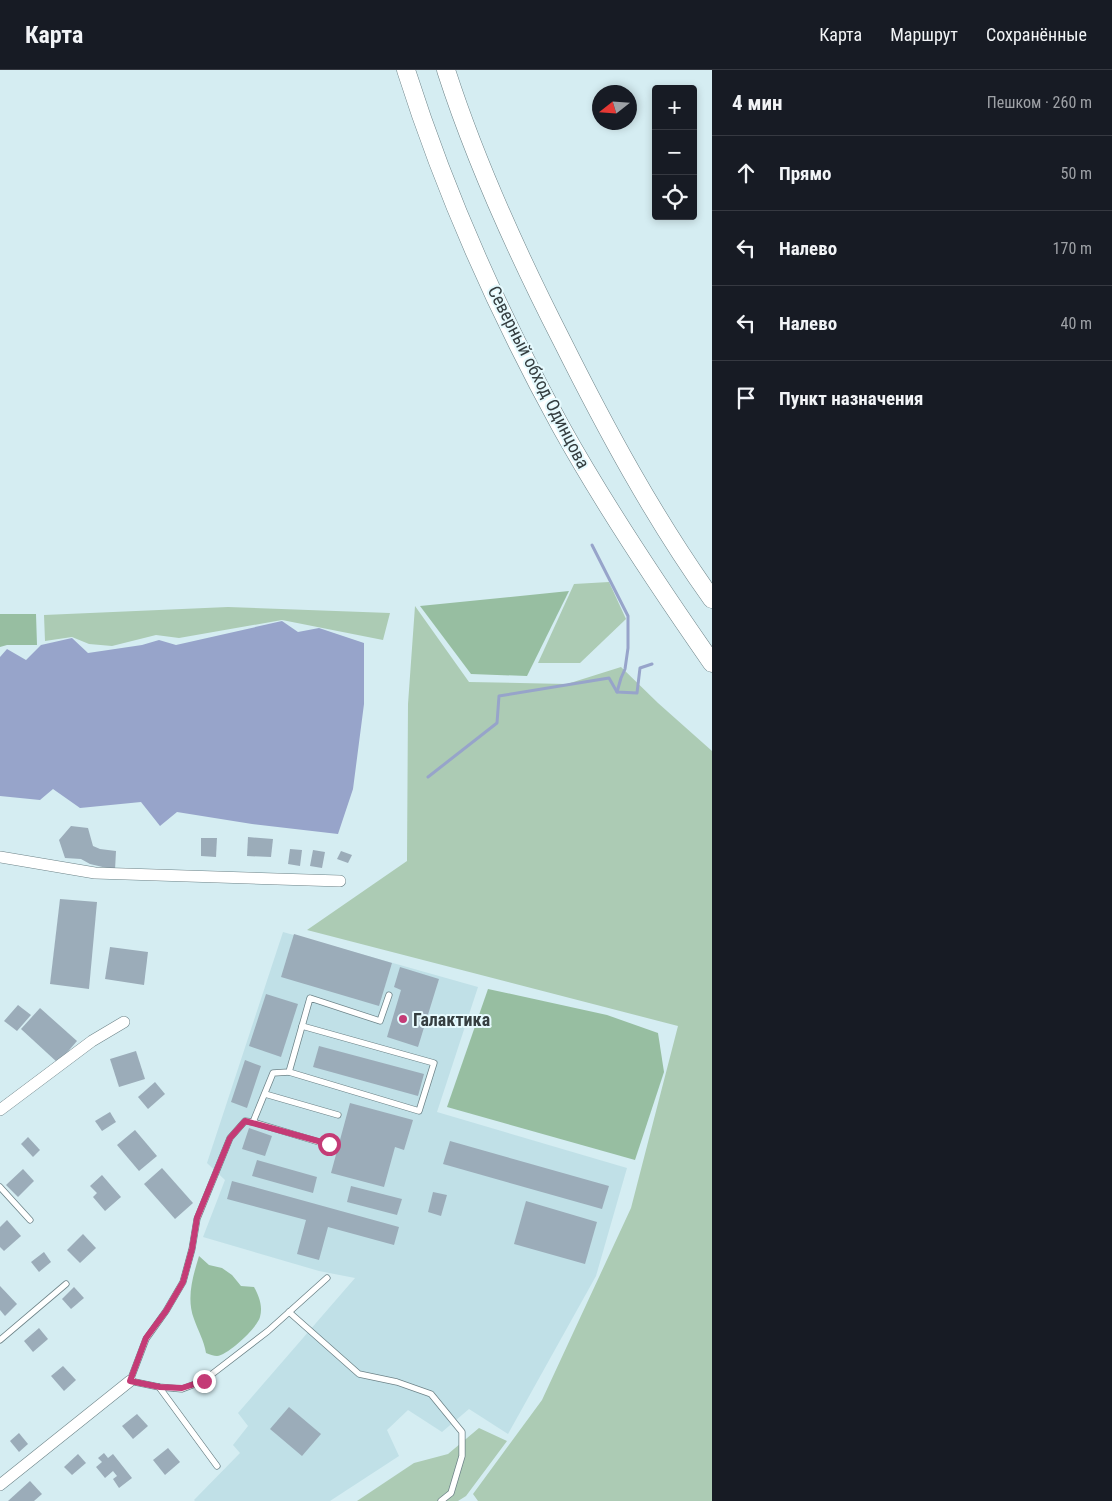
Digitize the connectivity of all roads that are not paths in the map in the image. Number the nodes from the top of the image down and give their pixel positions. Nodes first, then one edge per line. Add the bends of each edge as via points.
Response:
1 (406, 70) edge
2 (446, 70) edge
3 (712, 598) edge
4 (712, 663) edge
5 (0, 857) edge
6 (340, 882) dead end
7 (389, 995) dead end
8 (124, 1022) dead end
9 (302, 1026) junction
10 (290, 1072) junction
11 (265, 1094) junction
12 (0, 1110) edge
13 (338, 1115) dead end
14 (254, 1122) junction
15 (329, 1144) dead end
16 (0, 1187) edge
17 (30, 1220) dead end
18 (327, 1278) dead end
19 (66, 1284) dead end
20 (289, 1312) junction
21 (0, 1340) edge
22 (130, 1381) junction
23 (160, 1387) junction
24 (217, 1466) dead end
25 (0, 1485) edge
26 (441, 1501) edge

1 - 4 highway, Северный обход Одинцова via 462,221 508,323 561,427 668,600
2 - 3 highway, Северный обход Одинцова via 496,204 556,330 639,484
5 - 6 street via 95,873
7 - 9 lane via 380,1021 310,998
8 - 12 street via 92,1041
9 - 10 lane
9 - 10 lane via 434,1063 419,1110
10 - 11 lane via 273,1073
11 - 13 lane
11 - 14 lane
14 - 15 lane
14 - 22 lane via 245,1121 230,1138 197,1218 183,1282 146,1338
16 - 17 lane
18 - 20 lane
19 - 21 lane
20 - 23 lane via 204,1381 182,1388
20 - 26 lane via 359,1374 431,1394 462,1432 462,1456 451,1493
22 - 23 lane
22 - 25 street
23 - 24 lane

